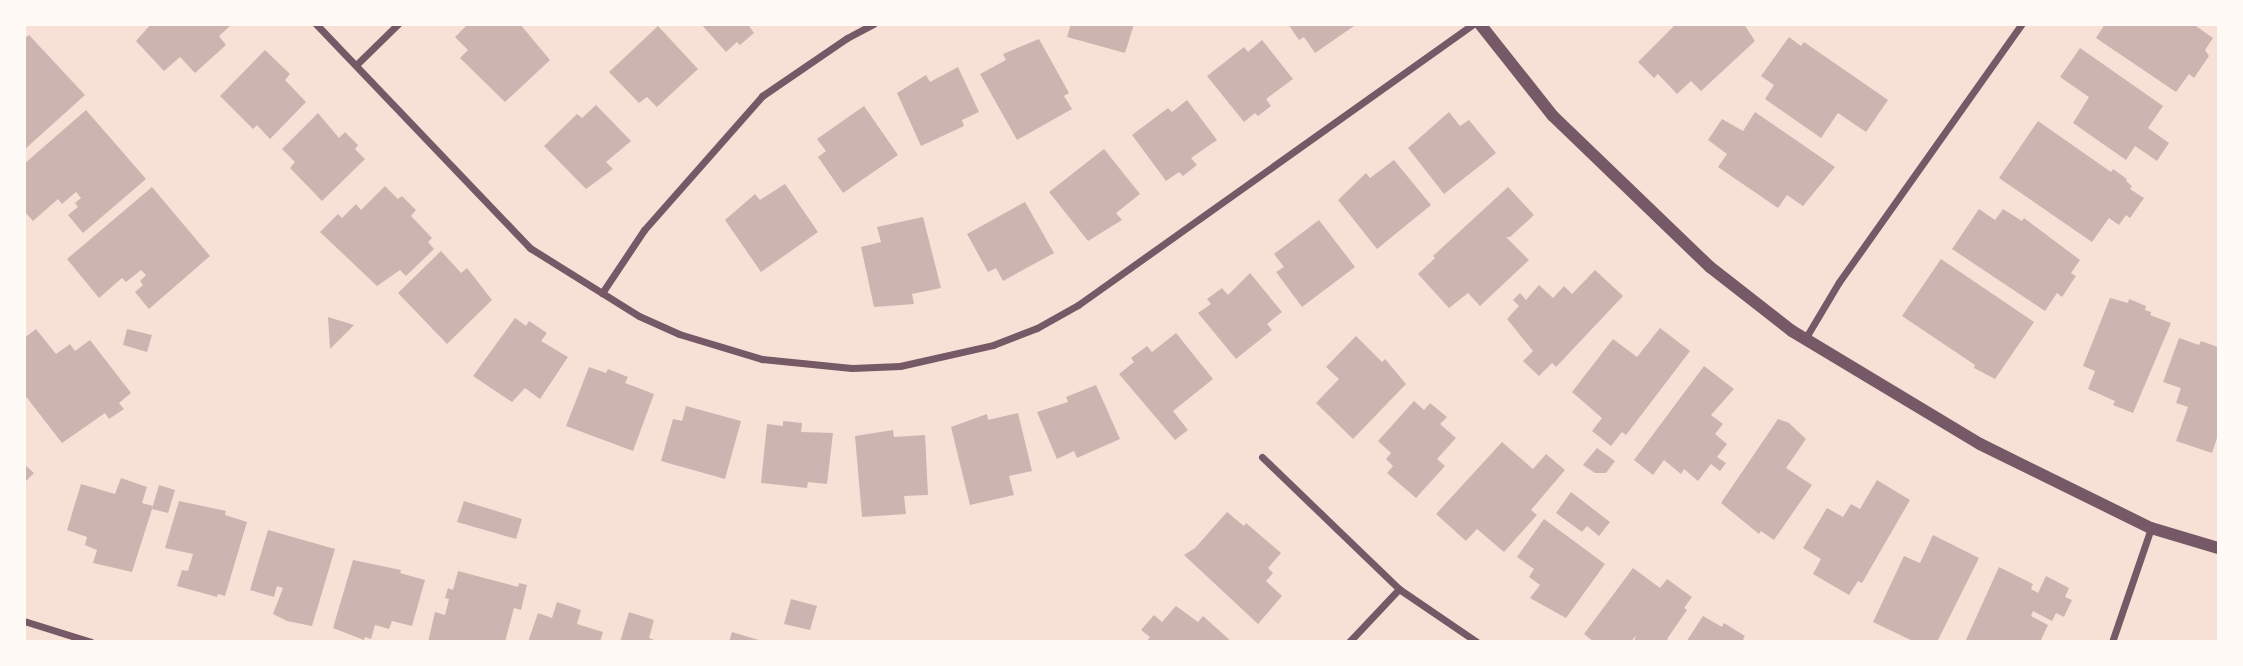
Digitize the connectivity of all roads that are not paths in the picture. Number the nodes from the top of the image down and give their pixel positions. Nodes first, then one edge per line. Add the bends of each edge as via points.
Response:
1 (316, 24) edge
2 (398, 24) edge
3 (873, 24) edge
4 (1474, 24) edge
5 (1480, 24) edge
6 (2022, 24) edge
7 (356, 65) junction
8 (602, 293) junction
9 (1805, 340) junction
10 (1262, 457) dead end
11 (2151, 528) junction
12 (2218, 548) edge
13 (1399, 589) junction
14 (24, 621) edge
15 (91, 642) edge
16 (1349, 642) edge
17 (1477, 642) edge
18 (2112, 642) edge

1 - 7 street
2 - 7 street
3 - 8 street via 762,96 644,230
4 - 8 street via 1078,305 993,345 900,366 805,366 737,353 679,334
5 - 9 street via 1553,116 1710,267
6 - 9 street via 1839,282
7 - 8 street via 530,248
9 - 11 street via 1980,444
10 - 13 street
11 - 12 street
11 - 18 street
13 - 16 street
13 - 17 street
14 - 15 street

